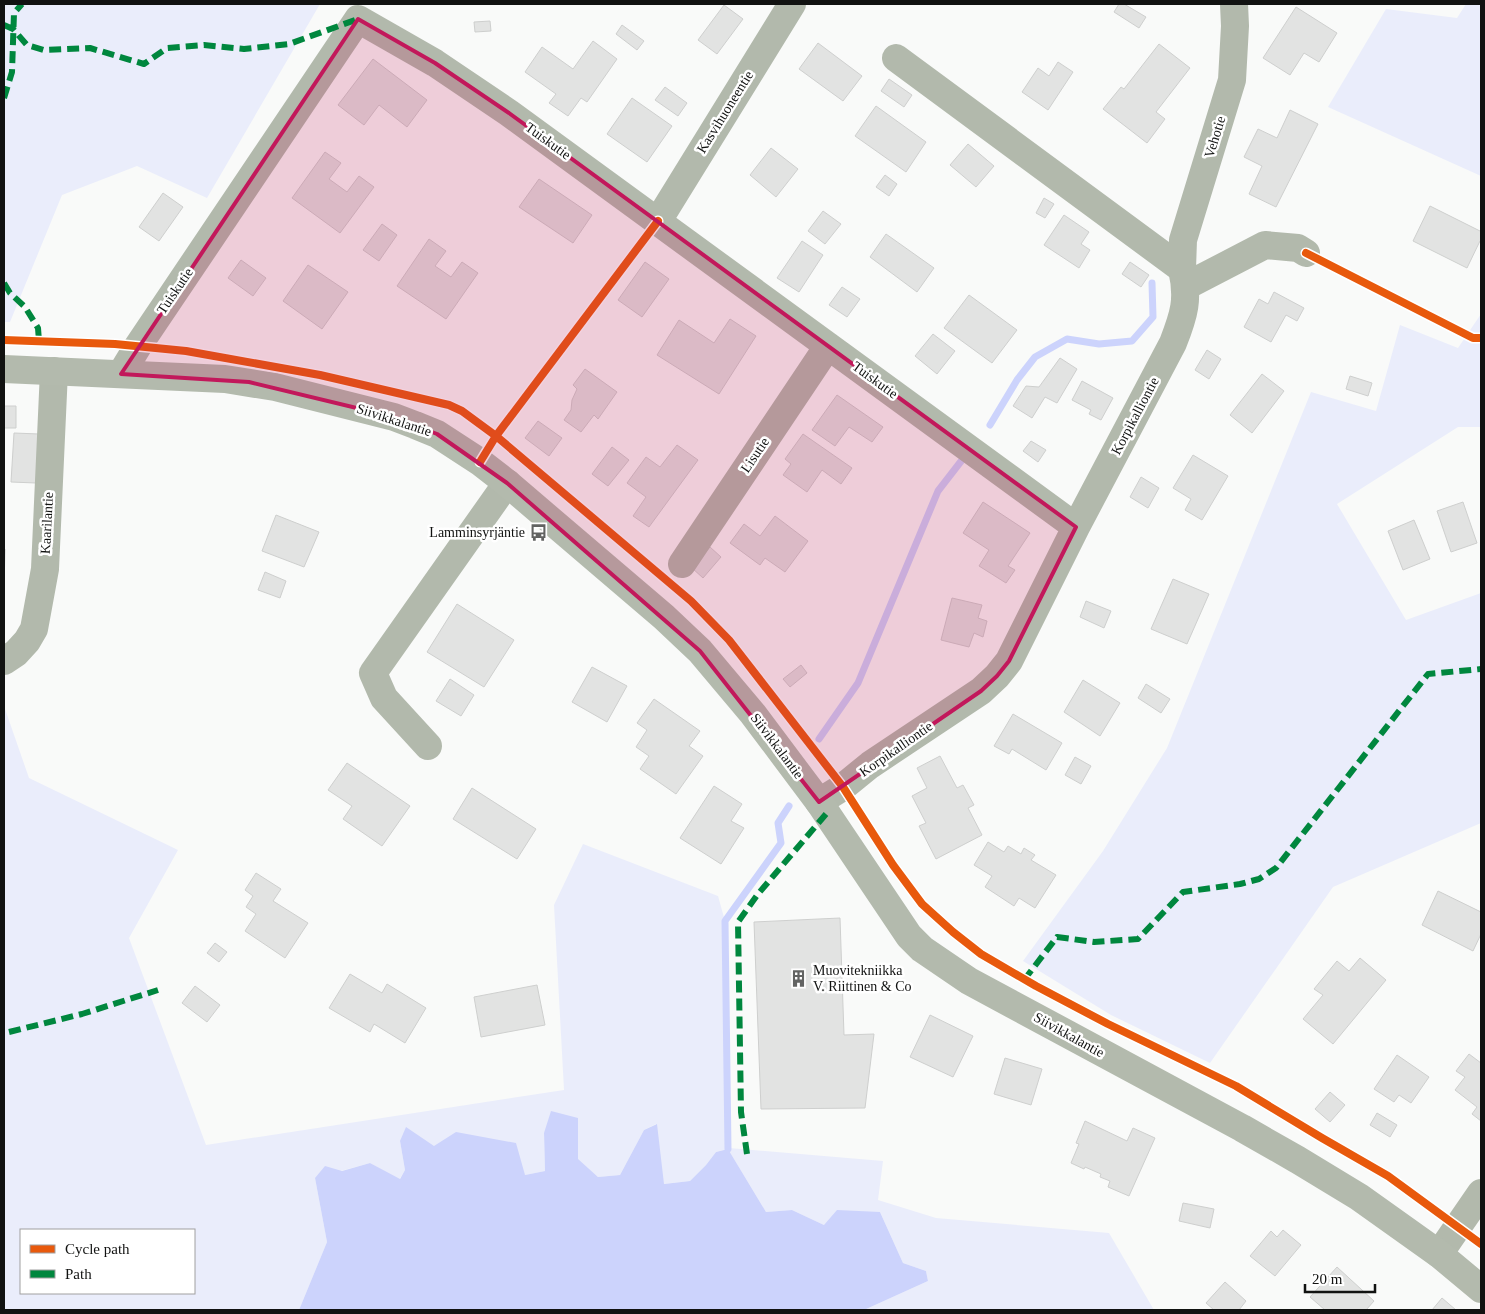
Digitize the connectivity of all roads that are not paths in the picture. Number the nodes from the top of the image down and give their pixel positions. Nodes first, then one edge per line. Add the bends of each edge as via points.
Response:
1 (792, 4) edge
2 (1234, 4) edge
3 (896, 58) dead end
4 (658, 221) junction
5 (1306, 253) dead end
6 (1184, 277) junction
7 (828, 346) junction
8 (4, 369) edge
9 (54, 371) junction
10 (121, 374) junction
11 (507, 483) junction
12 (1076, 527) junction
13 (682, 564) dead end
14 (4, 661) edge
15 (428, 746) dead end
16 (818, 802) junction
17 (1481, 1193) edge
18 (1439, 1254) junction
19 (1481, 1289) edge

1 - 4 street, Kasvihuoneentie
2 - 6 street, Vehotie via 1236,26 1232,80 1183,240
3 - 6 street
4 - 7 street, Tuiskutie
4 - 10 street, Tuiskutie via 443,68 358,19
5 - 6 street via 1298,248 1265,245
6 - 12 street, Korpikalliontie via 1184,315 1173,343
7 - 12 street, Tuiskutie
7 - 13 street, Lisutie
8 - 9 main road, Siivikkalantie
9 - 10 main road, Siivikkalantie
9 - 14 street, Kaarilantie via 45,569 34,629 16,653
10 - 11 main road, Siivikkalantie via 249,382 394,417 437,434
11 - 15 street via 373,673 384,698
11 - 16 main road, Siivikkalantie via 700,651 753,714
12 - 16 street, Korpikalliontie via 1009,661 997,676 981,691
16 - 18 main road, Siivikkalantie via 909,936 935,959 969,981 1298,1160 1359,1197
17 - 18 street
18 - 19 main road, Siivikkalantie

